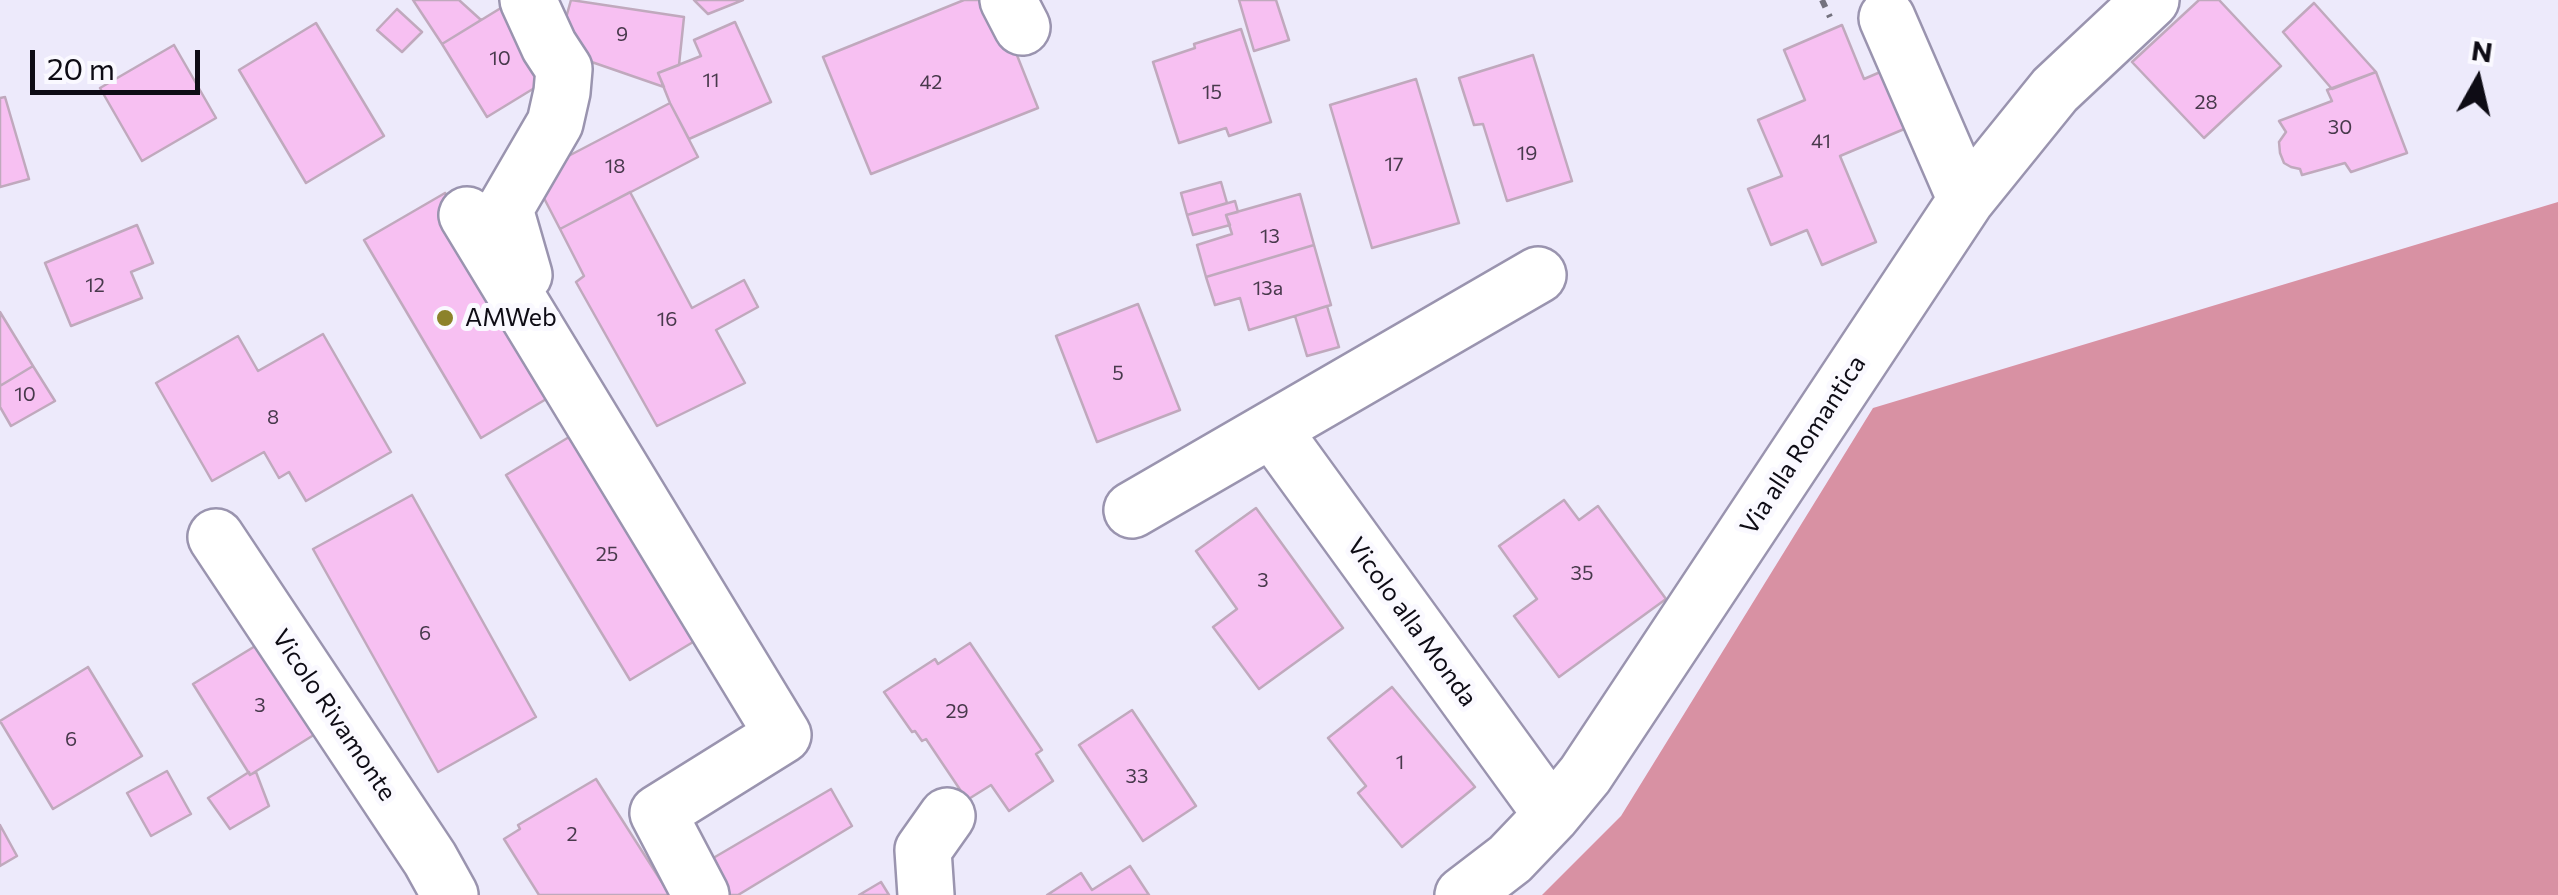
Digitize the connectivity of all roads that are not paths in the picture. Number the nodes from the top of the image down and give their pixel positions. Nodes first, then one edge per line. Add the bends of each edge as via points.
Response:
1 (528, 0) edge
2 (2151, 0) edge
3 (1887, 18) dead end
4 (1966, 200) junction
5 (467, 215) dead end
6 (1538, 276) dead end
7 (543, 339) junction
8 (1272, 429) junction
9 (1132, 510) dead end
10 (216, 537) dead end
11 (947, 816) dead end
12 (1552, 816) junction
13 (450, 895) edge
14 (701, 895) edge
15 (926, 895) edge
16 (1463, 895) edge

1 - 7 street via 564,70 555,123 505,209
2 - 4 street, Via alla Romantica via 2056,90
3 - 4 street
4 - 12 street, Via alla Romantica via 1585,776
5 - 7 street
6 - 8 street
7 - 14 street via 782,735 658,813
8 - 9 street
8 - 12 street, Vicolo alla Monda
10 - 13 street, Vicolo Rivamonte
11 - 15 street via 924,850
12 - 16 street, Via alla Romantica

